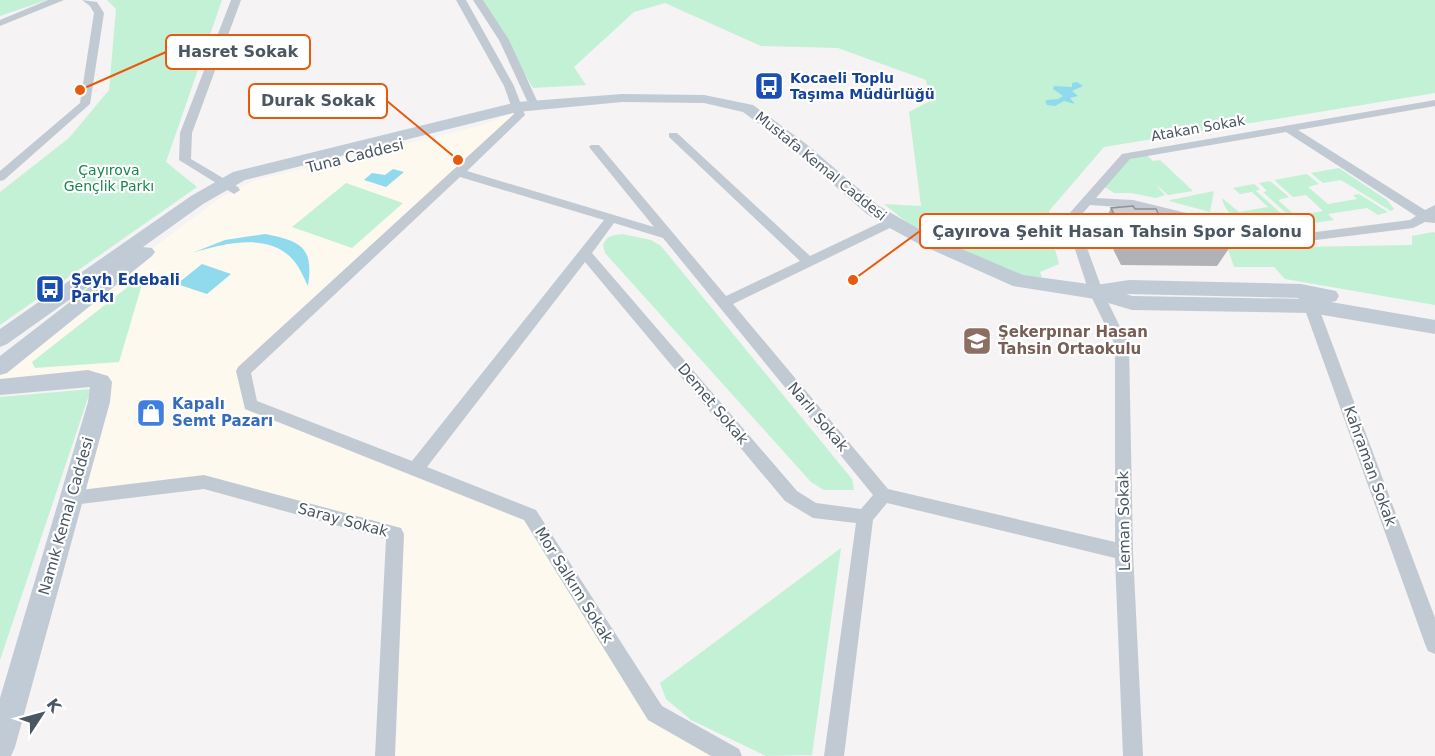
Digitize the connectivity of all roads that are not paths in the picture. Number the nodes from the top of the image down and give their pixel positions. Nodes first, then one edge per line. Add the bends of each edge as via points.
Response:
1 (59, 0) edge
2 (87, 0) edge
3 (236, 0) edge
4 (461, 0) edge
5 (478, 0) edge
6 (0, 23) edge
7 (1435, 103) edge
8 (523, 109) junction
9 (1287, 128) junction
10 (672, 135) dead end
11 (595, 147) dead end
12 (458, 172) junction
13 (0, 177) edge
14 (230, 187) junction
15 (1086, 201) junction
16 (1432, 216) edge
17 (612, 218) junction
18 (892, 222) junction
19 (667, 235) junction
20 (584, 253) junction
21 (809, 262) junction
22 (1096, 292) junction
23 (1306, 298) junction
24 (723, 303) junction
25 (1435, 314) edge
26 (1435, 327) edge
27 (0, 339) edge
28 (0, 367) edge
29 (0, 387) edge
30 (415, 470) junction
31 (883, 495) junction
32 (72, 498) junction
33 (865, 517) junction
34 (1124, 552) junction
35 (1435, 644) edge
36 (0, 747) edge
37 (386, 756) edge
38 (732, 756) edge
39 (834, 756) edge
40 (1133, 756) edge

1 - 6 street
2 - 13 street via 99,13 85,104
3 - 14 street via 186,133 185,160
4 - 8 street
5 - 8 street via 504,40
7 - 9 street, Atakan Sokak
8 - 12 street
8 - 14 street, Tuna Caddesi
8 - 18 street, Mustafa Kemal Caddesi via 622,98 704,99 748,108
9 - 15 street, Atakan Sokak via 1125,156
9 - 16 street
10 - 21 street
11 - 19 street, Narlı Sokak
12 - 17 street
12 - 30 street, Mor Salkım Sokak via 243,371 250,405
14 - 27 street, Tuna Caddesi via 159,226
14 - 28 street, Tuna Caddesi
15 - 16 street via 1133,204 1240,230 1300,238 1413,224
15 - 22 street, Atakan Sokak via 1071,219
17 - 19 street
17 - 20 street
18 - 21 street
18 - 22 street, Mustafa Kemal Caddesi via 1020,281
19 - 24 street, Narlı Sokak
20 - 30 street
20 - 33 street, Demet Sokak via 791,496 813,510
21 - 24 street
22 - 23 street, Mustafa Kemal Caddesi via 1132,303
22 - 34 street, Leman Sokak via 1122,345
23 - 25 street, Mustafa Kemal Caddesi
23 - 26 street, Mustafa Kemal Caddesi
23 - 35 street, Kahraman Sokak
24 - 31 street, Narlı Sokak
29 - 32 street, Namık Kemal Caddesi via 88,378 101,382
30 - 38 street, Mor Salkım Sokak via 530,515 655,713
31 - 33 street
31 - 34 street
32 - 36 street, Namık Kemal Caddesi
32 - 37 street, Saray Sokak via 204,482 395,534
33 - 39 street
34 - 40 street, Leman Sokak

